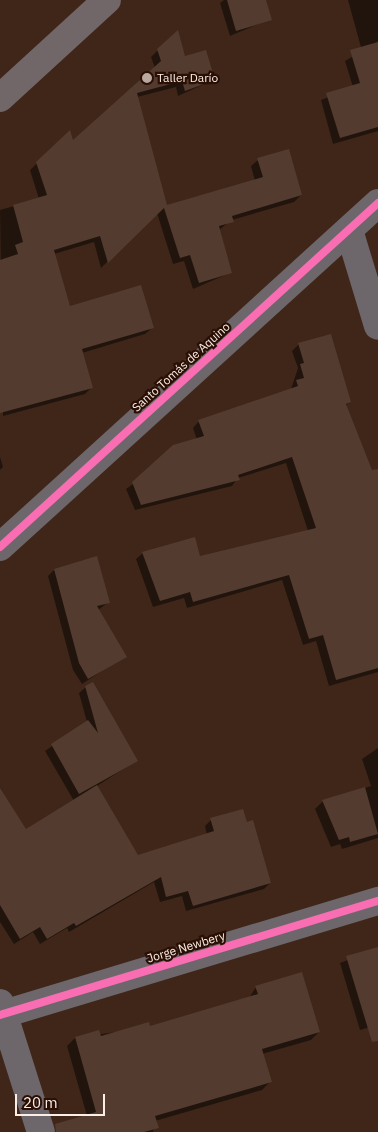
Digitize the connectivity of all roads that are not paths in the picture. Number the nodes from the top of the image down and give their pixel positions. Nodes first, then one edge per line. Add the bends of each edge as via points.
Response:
1 (107, 0) edge
2 (0, 98) edge
3 (378, 203) edge
4 (349, 230) junction
5 (378, 326) edge
6 (0, 547) edge
7 (378, 901) edge
8 (2, 1010) edge
9 (41, 1132) edge

1 - 2 main road
3 - 4 street, Santo Tomás de Aquino
4 - 5 street
4 - 6 street, Santo Tomás de Aquino
7 - 8 street, Jorge Newbery
8 - 9 street

